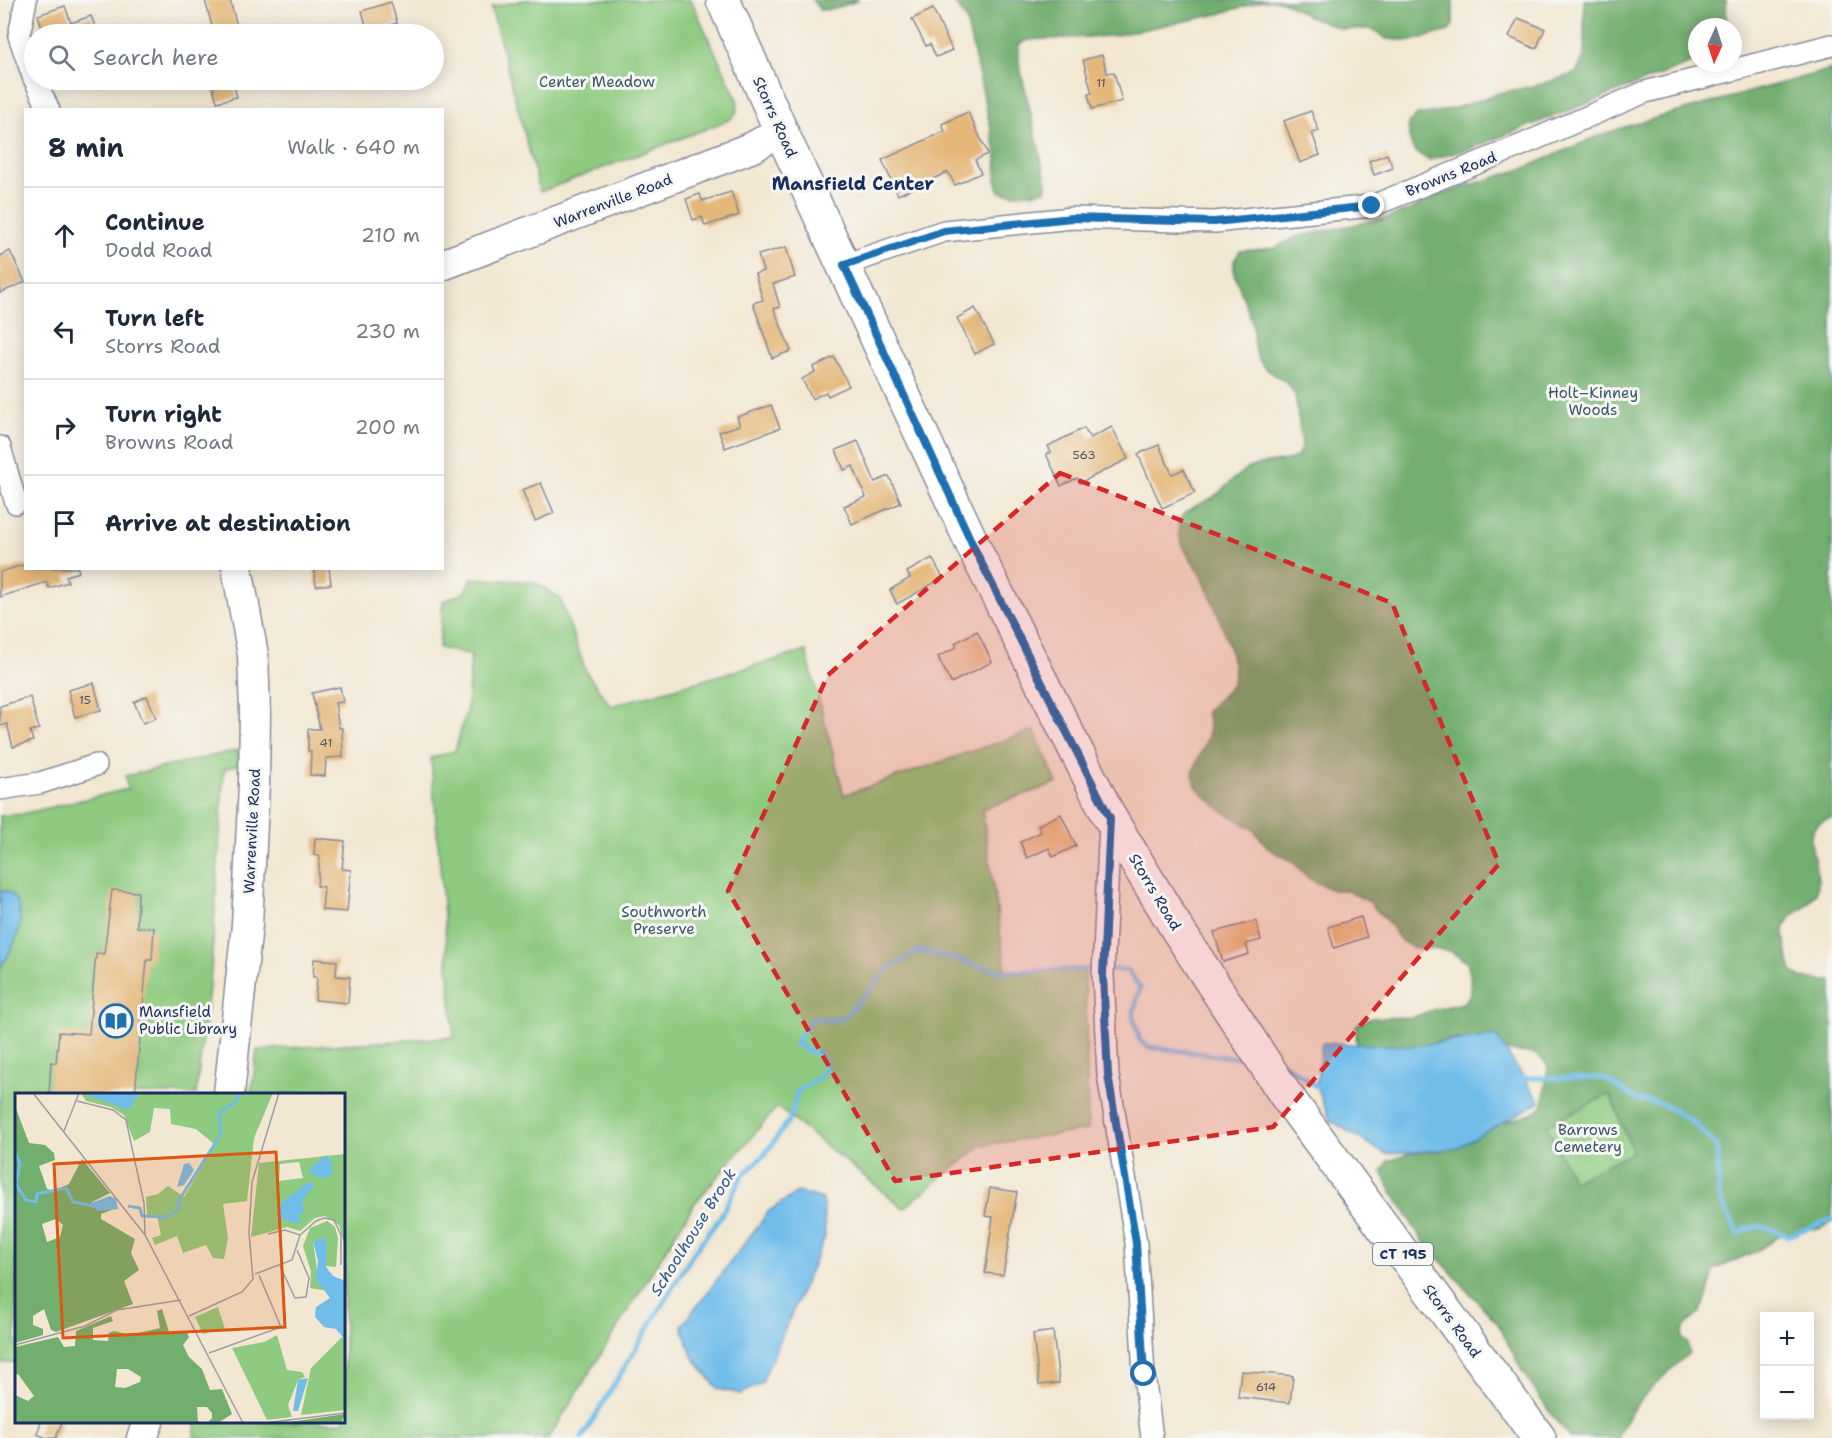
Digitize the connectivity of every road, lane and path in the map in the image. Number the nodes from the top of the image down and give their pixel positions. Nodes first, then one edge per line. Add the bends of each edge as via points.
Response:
1 (26, 0) edge
2 (723, 0) edge
3 (1832, 45) edge
4 (24, 51) edge
5 (40, 90) edge
6 (47, 108) edge
7 (781, 131) junction
8 (444, 264) edge
9 (844, 265) junction
10 (0, 447) edge
11 (14, 503) edge
12 (237, 570) edge
13 (96, 765) dead end
14 (0, 789) edge
15 (1110, 818) junction
16 (229, 1093) edge
17 (148, 1423) edge
18 (142, 1438) edge
19 (1152, 1438) edge
20 (1539, 1438) edge

1 - 4 street via 18,36
2 - 7 main road, Storrs Road / CT 195
3 - 9 street, Browns Road via 1645,92 1372,206 1214,222 1072,218 944,231
5 - 6 street
7 - 8 main road, Warrenville Road via 753,147
7 - 9 main road, Storrs Road / CT 195
9 - 15 main road, Storrs Road / CT 195 via 977,554
10 - 11 street
12 - 16 main road, Warrenville Road via 253,655 254,784 247,925
13 - 14 street via 40,783
15 - 19 street via 1103,953 1108,1075 1136,1243
15 - 20 main road, Storrs Road / CT 195 via 1264,1061
17 - 18 main road

